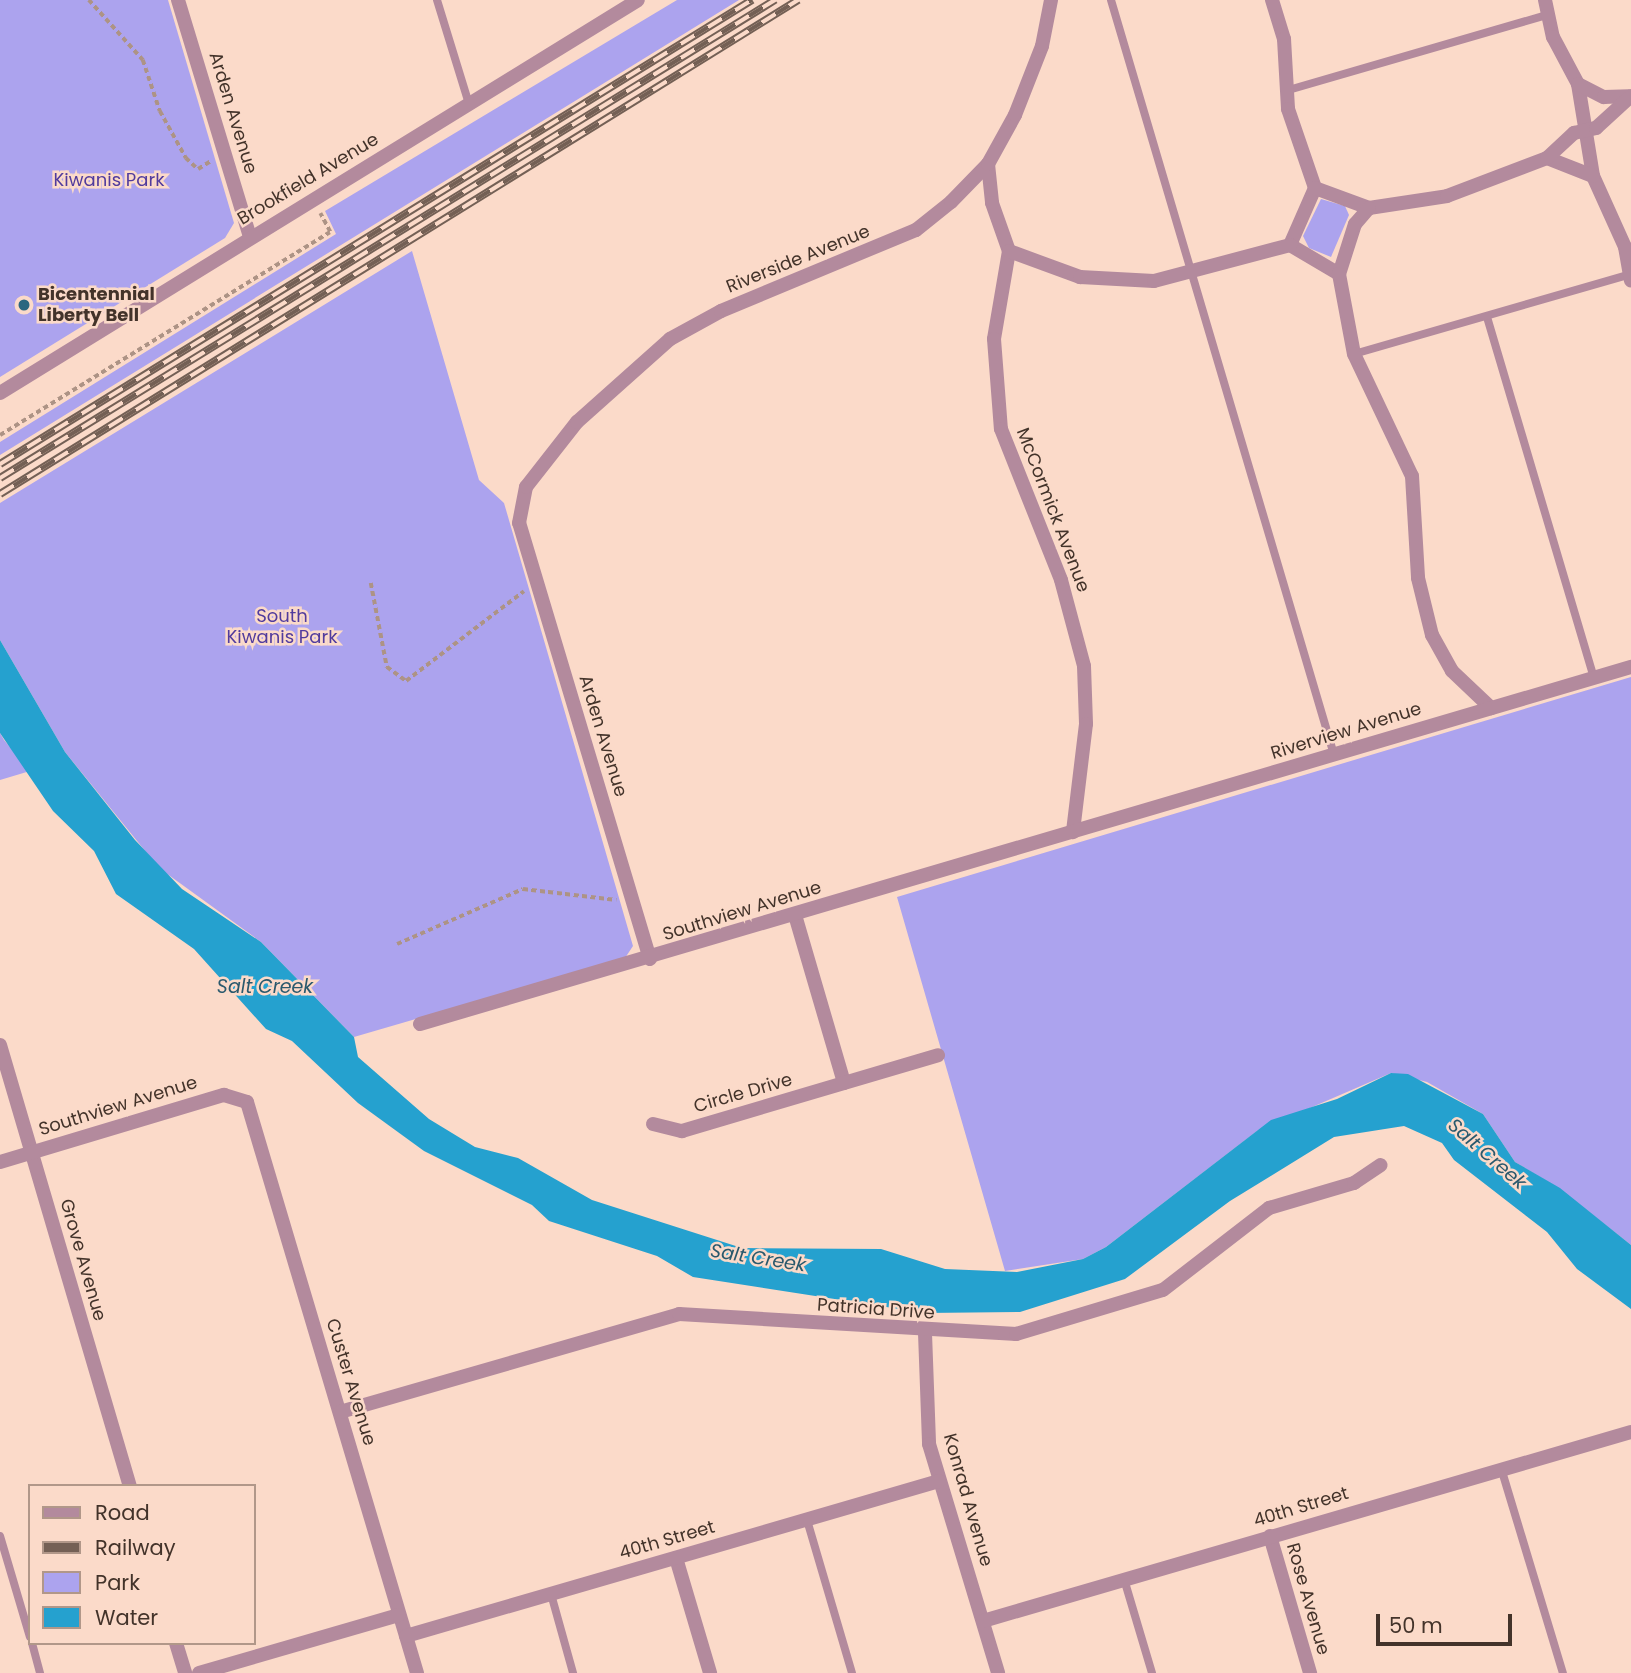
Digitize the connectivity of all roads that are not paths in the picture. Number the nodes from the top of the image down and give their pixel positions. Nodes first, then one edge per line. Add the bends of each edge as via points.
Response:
1 (178, 0) edge
2 (437, 0) edge
3 (638, 0) edge
4 (1051, 0) edge
5 (1111, 0) edge
6 (1272, 0) edge
7 (1546, 7) edge
8 (1578, 84) junction
9 (1285, 90) junction
10 (1631, 96) edge
11 (468, 104) junction
12 (1586, 130) junction
13 (1547, 158) junction
14 (988, 164) junction
15 (1593, 176) junction
16 (1315, 188) junction
17 (1369, 208) junction
18 (250, 237) junction
19 (1290, 245) junction
20 (1628, 246) edge
21 (1009, 251) junction
22 (1191, 274) junction
23 (1339, 274) junction
24 (1631, 274) edge
25 (1631, 280) edge
26 (1487, 317) junction
27 (1354, 354) junction
28 (0, 393) edge
29 (519, 523) joint
30 (1631, 667) edge
31 (1594, 678) junction
32 (1491, 708) junction
33 (1334, 755) junction
34 (1073, 832) junction
35 (795, 915) junction
36 (650, 959) junction
37 (421, 1024) dead end
38 (0, 1045) edge
39 (938, 1055) dead end
40 (844, 1083) junction
41 (247, 1102) joint
42 (653, 1124) dead end
43 (32, 1152) junction
44 (0, 1162) edge
45 (1381, 1165) dead end
46 (925, 1333) junction
47 (340, 1412) junction
48 (1631, 1432) edge
49 (1501, 1467) junction
50 (939, 1481) junction
51 (129, 1484) edge
52 (807, 1520) junction
53 (0, 1536) edge
54 (1270, 1536) junction
55 (676, 1558) junction
56 (1124, 1579) junction
57 (551, 1594) junction
58 (399, 1615) junction
59 (983, 1620) junction
60 (28, 1630) edge
61 (406, 1636) junction
62 (33, 1645) edge
63 (177, 1645) edge
64 (40, 1673) edge
65 (185, 1673) edge
66 (199, 1673) edge
67 (417, 1673) edge
68 (573, 1673) edge
69 (710, 1673) edge
70 (852, 1673) edge
71 (998, 1673) edge
72 (1152, 1673) edge
73 (1310, 1673) edge
74 (1563, 1673) edge

1 - 18 street, Arden Avenue
2 - 11 lane
3 - 11 street, Brookfield Avenue
4 - 14 street, Riverside Avenue via 1028,86
5 - 22 lane
6 - 9 street via 1284,39
7 - 8 street
7 - 9 lane
8 - 10 street via 1604,97
8 - 12 street
9 - 16 street
10 - 12 street via 1597,128
11 - 18 street, Brookfield Avenue
12 - 13 street
12 - 15 street
13 - 15 street
13 - 17 street via 1447,196
14 - 21 street, McCormick Avenue via 992,203
14 - 29 street, Riverside Avenue via 916,230 720,311 670,340 606,394 547,456 526,487
15 - 20 street
16 - 17 street
16 - 19 street
17 - 23 street via 1355,224
18 - 28 street, Brookfield Avenue
19 - 22 street
19 - 23 street
20 - 24 street
21 - 22 street via 1091,278
21 - 34 street, McCormick Avenue via 994,339 1001,429 1062,580 1084,666 1086,724
22 - 33 lane
23 - 27 street
24 - 25 street
24 - 26 lane
26 - 27 lane
26 - 31 lane
27 - 32 street via 1412,476 1418,578 1432,635 1452,671
29 - 36 street, Arden Avenue
30 - 31 street, Riverview Avenue
31 - 32 street, Riverview Avenue
32 - 33 street, Riverview Avenue
33 - 34 street, Riverview Avenue
34 - 35 street, Southview Avenue
35 - 36 street, Southview Avenue
35 - 40 street
36 - 37 street, Southview Avenue
38 - 43 street, Grove Avenue
39 - 40 street, Circle Drive
40 - 42 street, Circle Drive via 682,1131
41 - 43 street, Southview Avenue via 224,1095
41 - 47 street, Custer Avenue
43 - 44 street, Southview Avenue
43 - 51 street, Grove Avenue
45 - 46 street, Patricia Drive via 1354,1183 1269,1208 1163,1290 1016,1334
46 - 47 street, Patricia Drive via 678,1314
46 - 50 street, Konrad Avenue via 929,1444
47 - 58 street, Custer Avenue
48 - 49 street, 40th Street
49 - 54 street, 40th Street
49 - 74 lane
50 - 52 street, 40th Street
50 - 59 street, Konrad Avenue
52 - 55 street, 40th Street
52 - 70 lane
53 - 60 lane
54 - 56 street, 40th Street
54 - 73 street, Rose Avenue
55 - 57 street, 40th Street
55 - 69 street
56 - 59 street, 40th Street
56 - 72 lane
57 - 61 street, 40th Street
57 - 68 lane
58 - 61 street, Custer Avenue
58 - 66 street
59 - 71 street, Konrad Avenue
61 - 67 street, Custer Avenue
62 - 64 lane
63 - 65 street

